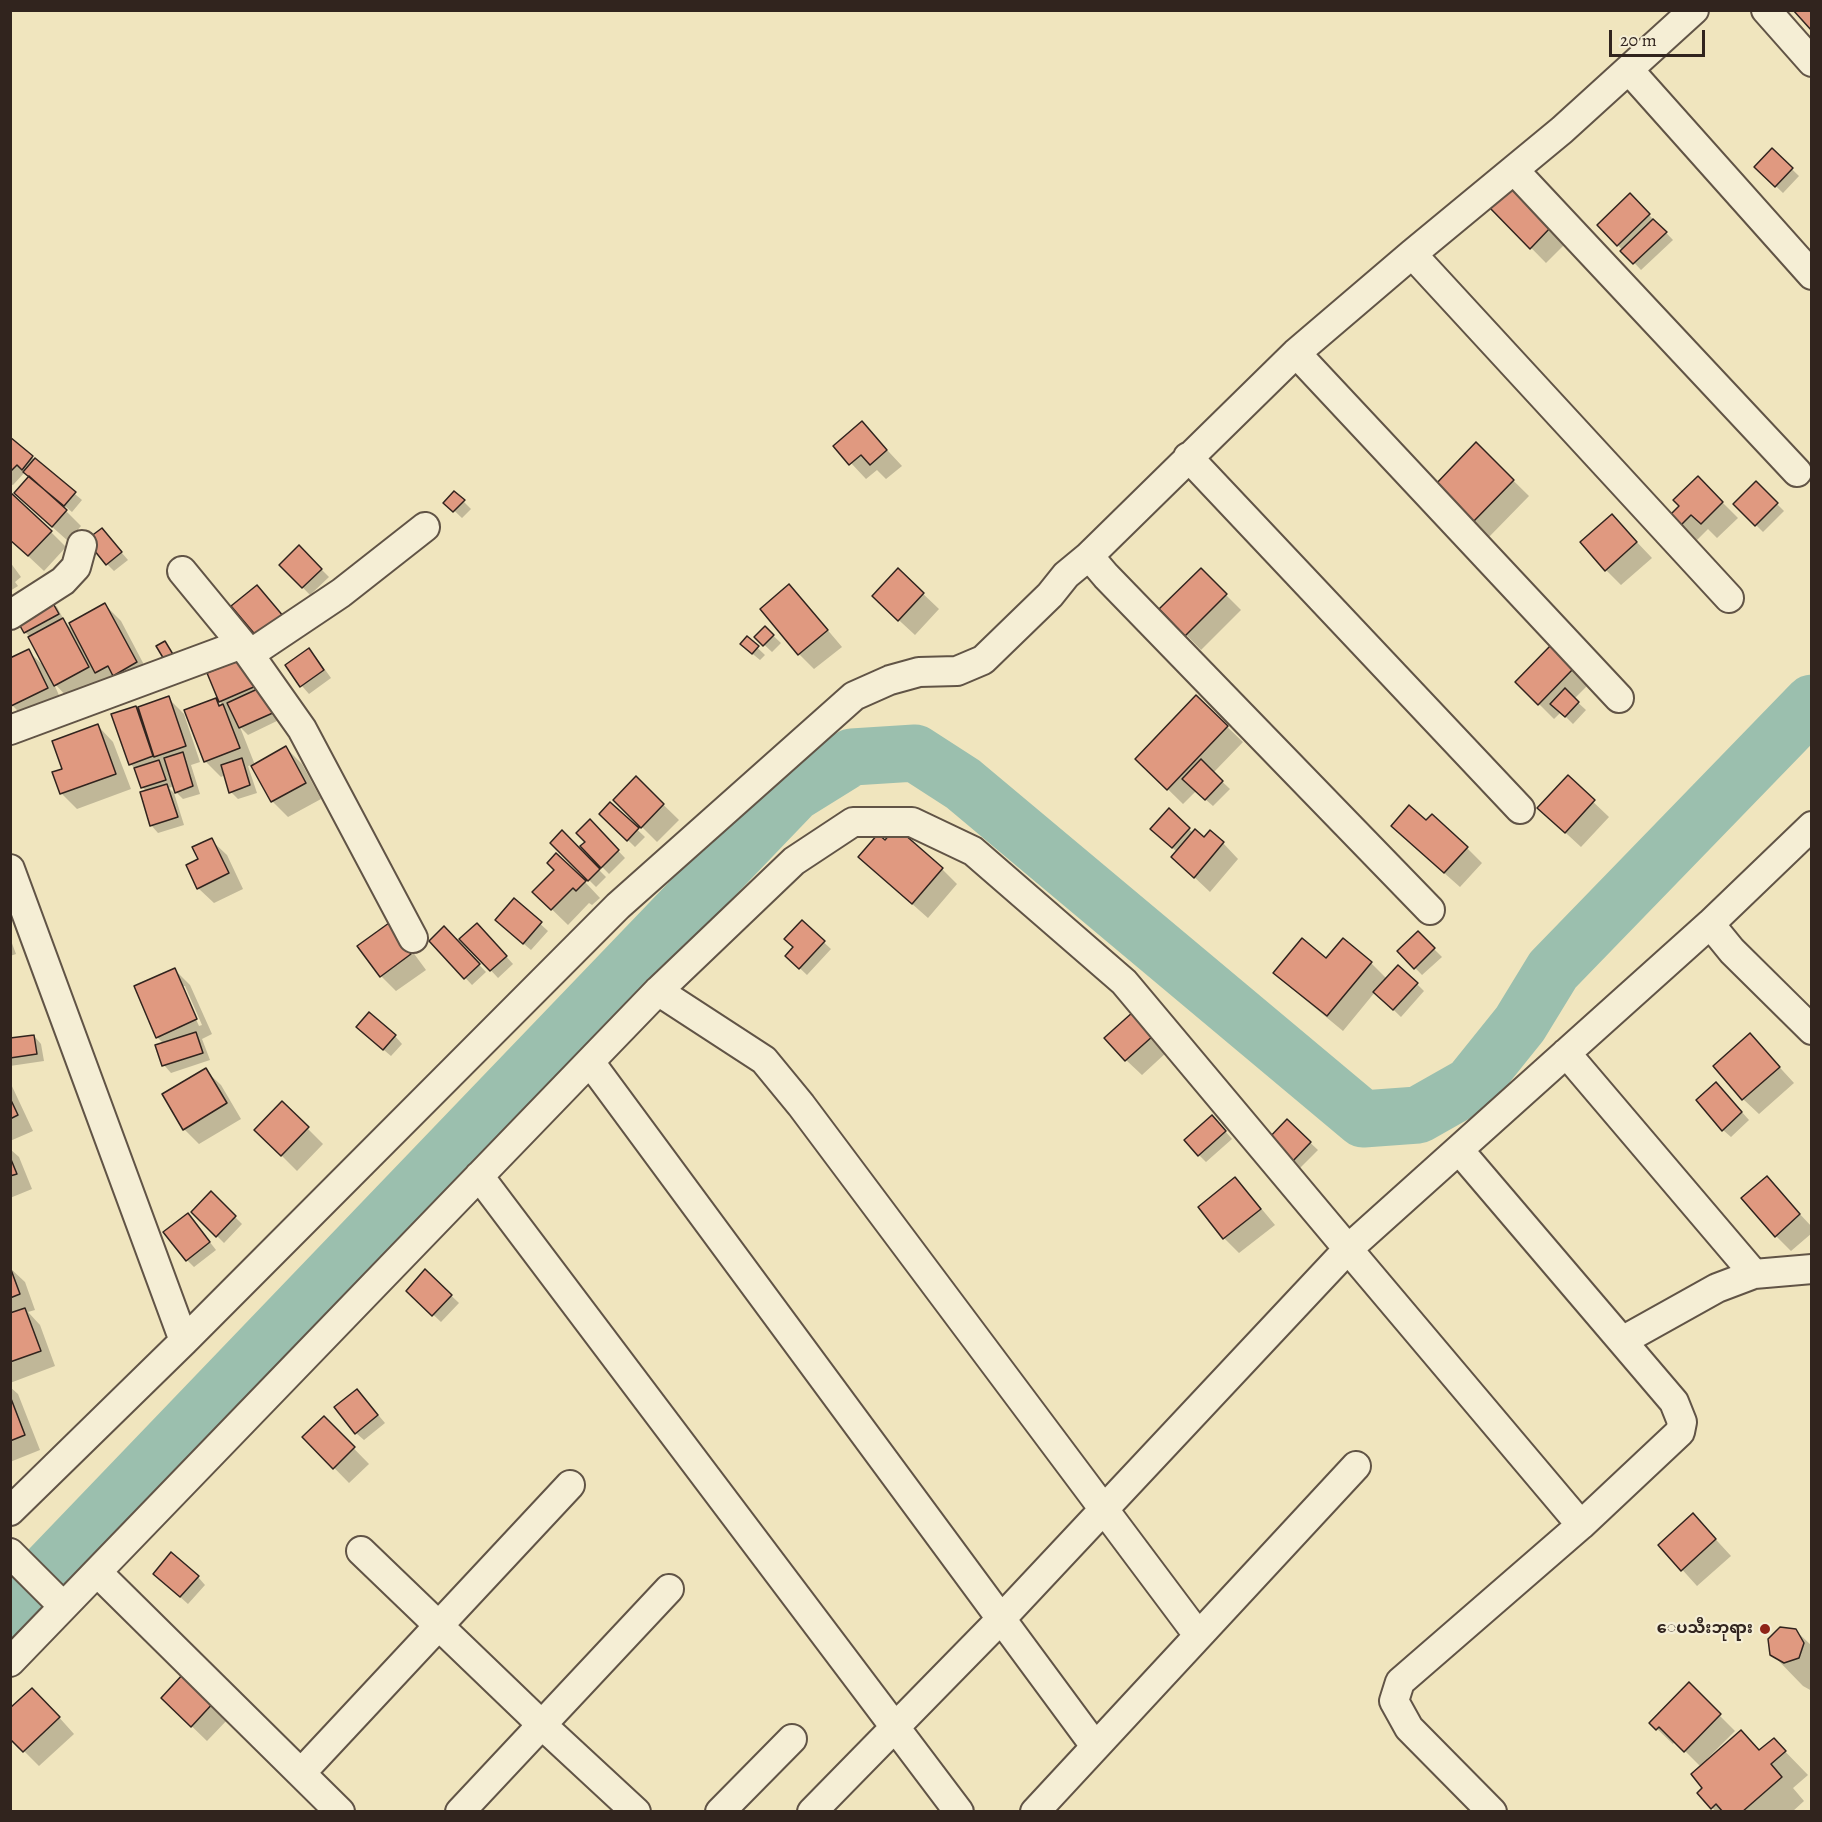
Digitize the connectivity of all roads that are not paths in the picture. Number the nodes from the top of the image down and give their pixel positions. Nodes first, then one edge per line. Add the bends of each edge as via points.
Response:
1 (1694, 10) edge
2 (1766, 10) edge
3 (1812, 63) edge
4 (1629, 70) junction
5 (1514, 170) junction
6 (1412, 254) junction
7 (1812, 275) edge
8 (1296, 353) junction
9 (1188, 457) junction
10 (1797, 472) dead end
11 (425, 527) dead end
12 (82, 545) dead end
13 (1089, 556) junction
14 (182, 571) dead end
15 (1729, 598) dead end
16 (10, 615) edge
17 (246, 649) junction
18 (1619, 698) dead end
19 (10, 730) edge
20 (1520, 809) dead end
21 (1809, 834) edge
22 (10, 869) edge
23 (1430, 910) dead end
24 (1710, 924) junction
25 (413, 938) dead end
26 (658, 991) junction
27 (1812, 1030) edge
28 (1566, 1053) junction
29 (590, 1062) junction
30 (1459, 1150) junction
31 (479, 1176) junction
32 (1348, 1249) junction
33 (1812, 1269) edge
34 (1754, 1274) junction
35 (184, 1341) junction
36 (1622, 1341) junction
37 (1356, 1466) dead end
38 (570, 1485) dead end
39 (1104, 1508) junction
40 (10, 1511) edge
41 (1581, 1525) junction
42 (361, 1551) dead end
43 (10, 1553) edge
44 (97, 1572) junction
45 (669, 1589) dead end
46 (57, 1601) junction
47 (1001, 1619) junction
48 (439, 1626) junction
49 (1198, 1635) junction
50 (10, 1662) edge
51 (541, 1724) junction
52 (895, 1727) junction
53 (792, 1739) dead end
54 (1095, 1746) junction
55 (302, 1773) junction
56 (340, 1812) edge
57 (460, 1812) edge
58 (636, 1812) edge
59 (720, 1812) edge
60 (812, 1812) edge
61 (959, 1812) edge
62 (1035, 1812) edge
63 (1492, 1812) edge

1 - 4 street
2 - 3 street
4 - 5 street
4 - 7 street
5 - 6 street
5 - 10 street
6 - 8 street
6 - 15 street
8 - 9 street
8 - 18 street
9 - 13 street
9 - 20 street
11 - 17 street via 341,593
12 - 16 street via 76,567 63,581
13 - 23 street
13 - 35 street via 983,660 957,671 919,672 890,680 854,696 618,906
14 - 17 street
17 - 19 street
17 - 25 street via 302,729
21 - 24 street
22 - 35 street
24 - 27 street
24 - 28 street
26 - 29 street
26 - 32 street via 794,861 854,822 912,822 973,851 1124,982
26 - 39 street via 764,1060
28 - 30 street
28 - 34 street
29 - 31 street
29 - 47 street
30 - 32 street
30 - 36 street
31 - 44 street
31 - 52 street
32 - 39 street
32 - 41 street
33 - 34 street
34 - 36 street via 1717,1288
35 - 40 street
36 - 41 street via 1674,1402 1682,1422 1680,1432
37 - 49 street
38 - 48 street
39 - 47 street
39 - 49 street
41 - 63 street via 1400,1682 1394,1701 1408,1728
42 - 48 street
43 - 46 street
44 - 46 street
44 - 55 street
45 - 51 street
46 - 50 street
47 - 52 street
47 - 54 street
48 - 51 street
48 - 55 street
49 - 54 street
51 - 57 street
51 - 58 street
52 - 60 street
52 - 61 street
53 - 59 street
54 - 62 street
55 - 56 street

